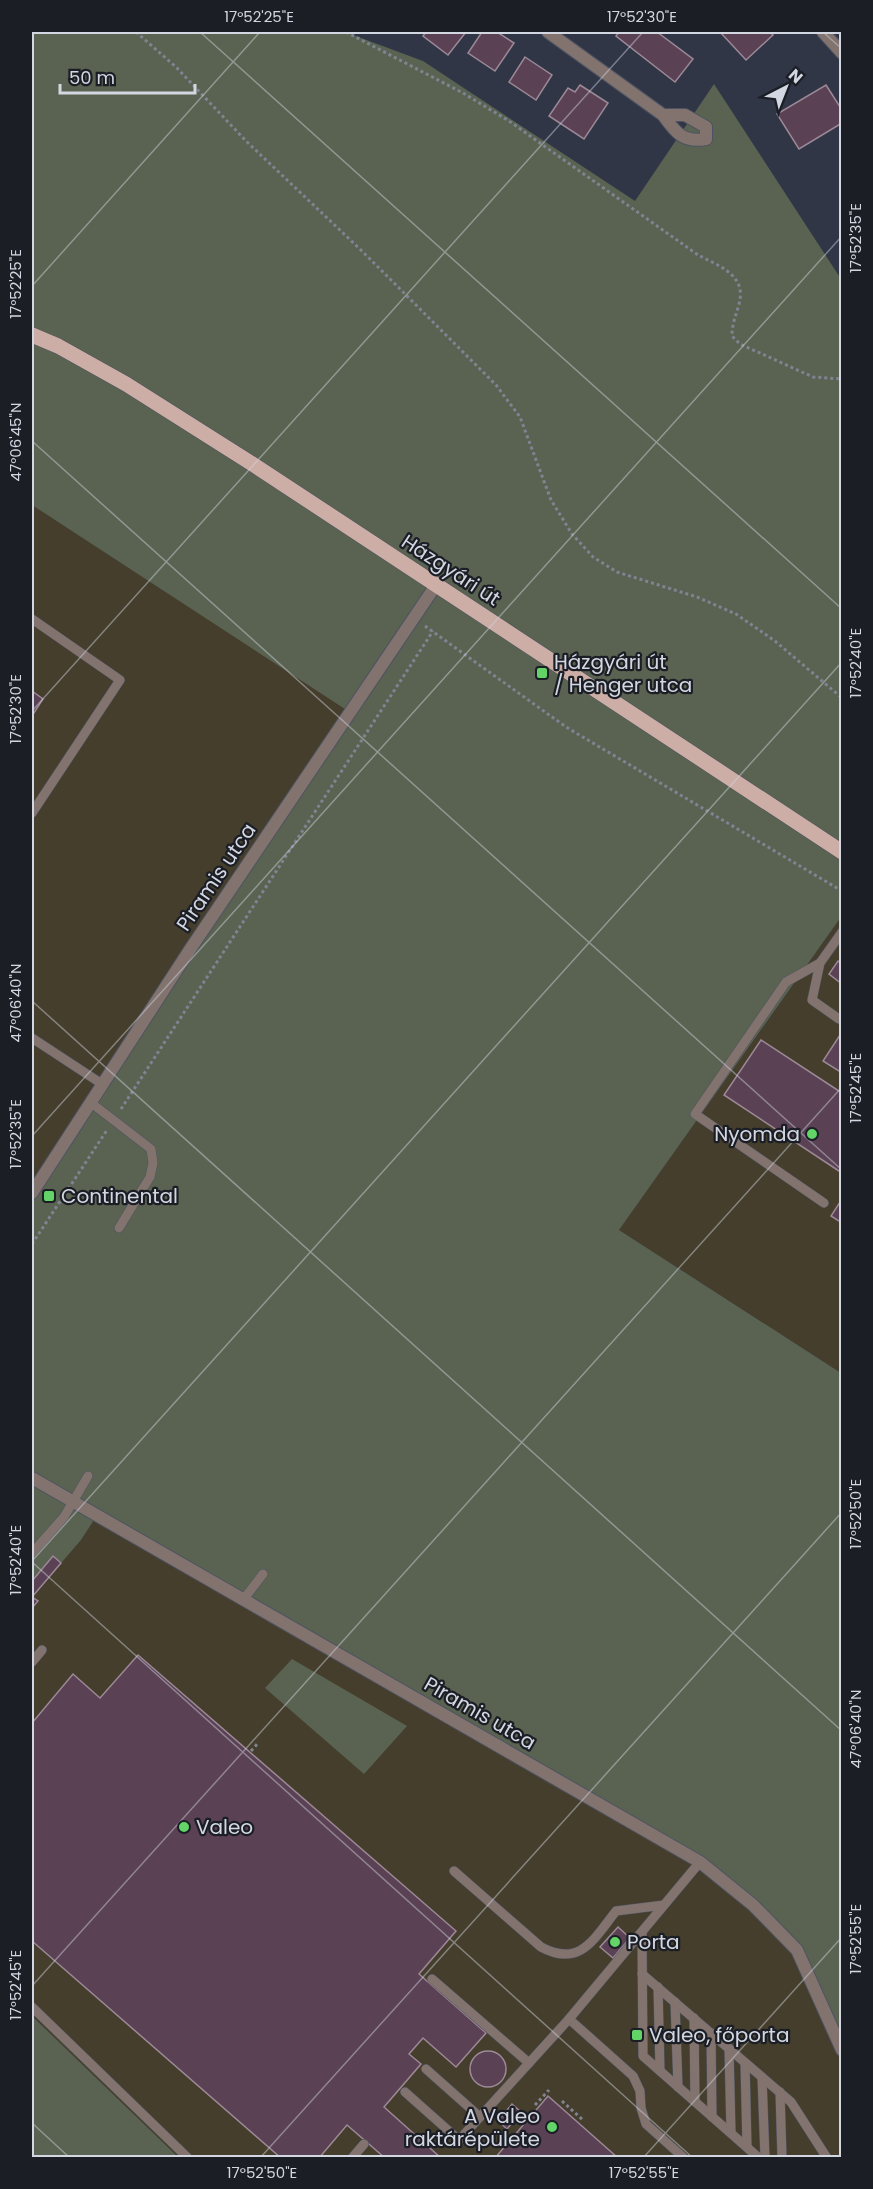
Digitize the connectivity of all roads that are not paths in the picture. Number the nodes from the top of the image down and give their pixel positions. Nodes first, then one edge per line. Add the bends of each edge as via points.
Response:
1 (548, 32) edge
2 (823, 32) edge
3 (842, 53) edge
4 (663, 115) dead end
5 (32, 335) edge
6 (436, 585) junction
7 (32, 619) edge
8 (32, 813) edge
9 (842, 852) edge
10 (842, 932) edge
11 (820, 963) junction
12 (839, 1019) dead end
13 (32, 1038) edge
14 (102, 1084) junction
15 (90, 1102) junction
16 (32, 1192) edge
17 (824, 1203) dead end
18 (119, 1228) dead end
19 (88, 1476) dead end
20 (32, 1478) edge
21 (74, 1503) junction
22 (32, 1553) edge
23 (263, 1574) dead end
24 (243, 1600) junction
25 (42, 1650) dead end
26 (32, 1662) edge
27 (700, 1862) junction
28 (454, 1871) dead end
29 (664, 1905) junction
30 (642, 1933) junction
31 (642, 1974) junction
32 (432, 1979) dead end
33 (658, 1988) junction
34 (675, 2002) junction
35 (32, 2007) edge
36 (694, 2018) junction
37 (569, 2019) junction
38 (711, 2033) junction
39 (729, 2048) junction
40 (842, 2050) edge
41 (746, 2062) junction
42 (529, 2063) junction
43 (426, 2069) dead end
44 (660, 2071) junction
45 (762, 2077) junction
46 (678, 2087) junction
47 (405, 2092) dead end
48 (780, 2092) junction
49 (695, 2102) junction
50 (480, 2117) junction
51 (712, 2117) junction
52 (731, 2133) junction
53 (363, 2145) dead end
54 (747, 2147) junction
55 (188, 2157) edge
56 (352, 2157) edge
57 (684, 2157) edge
58 (759, 2157) edge
59 (765, 2157) edge
60 (782, 2157) edge
61 (827, 2157) edge

1 - 4 street
2 - 3 street
5 - 6 main road, Házgyári út via 126,384
6 - 9 main road, Házgyári út
6 - 14 street, Piramis utca
7 - 8 lane via 120,680
10 - 11 lane
11 - 12 lane via 812,1000
11 - 17 lane via 786,982 695,1114
13 - 14 lane
14 - 15 street, Piramis utca
15 - 16 street, Piramis utca
15 - 18 lane via 151,1149 150,1177
19 - 21 lane
20 - 21 street, Piramis utca
21 - 22 lane
21 - 24 street, Piramis utca
23 - 24 lane
24 - 27 street, Piramis utca
25 - 26 lane
27 - 29 lane
27 - 40 street, Piramis utca via 753,1905 797,1950
28 - 29 lane via 541,1947 555,1954 566,1955 585,1948 616,1911
29 - 30 lane
30 - 31 lane
30 - 37 lane
31 - 33 lane
31 - 44 lane via 643,2056
32 - 42 lane
33 - 34 lane
33 - 44 lane
34 - 36 lane
34 - 46 lane
35 - 55 lane
36 - 38 lane
36 - 49 lane
37 - 42 lane
37 - 57 lane via 633,2076 646,2124
38 - 39 lane
38 - 51 lane
39 - 41 lane
39 - 52 lane
41 - 45 lane
41 - 54 lane
42 - 50 lane
43 - 50 lane
44 - 46 lane
45 - 48 lane
45 - 59 lane
46 - 49 lane
47 - 50 lane via 459,2140
48 - 60 lane
48 - 61 lane via 791,2102
49 - 51 lane
51 - 52 lane
52 - 54 lane
53 - 56 lane
54 - 58 lane

